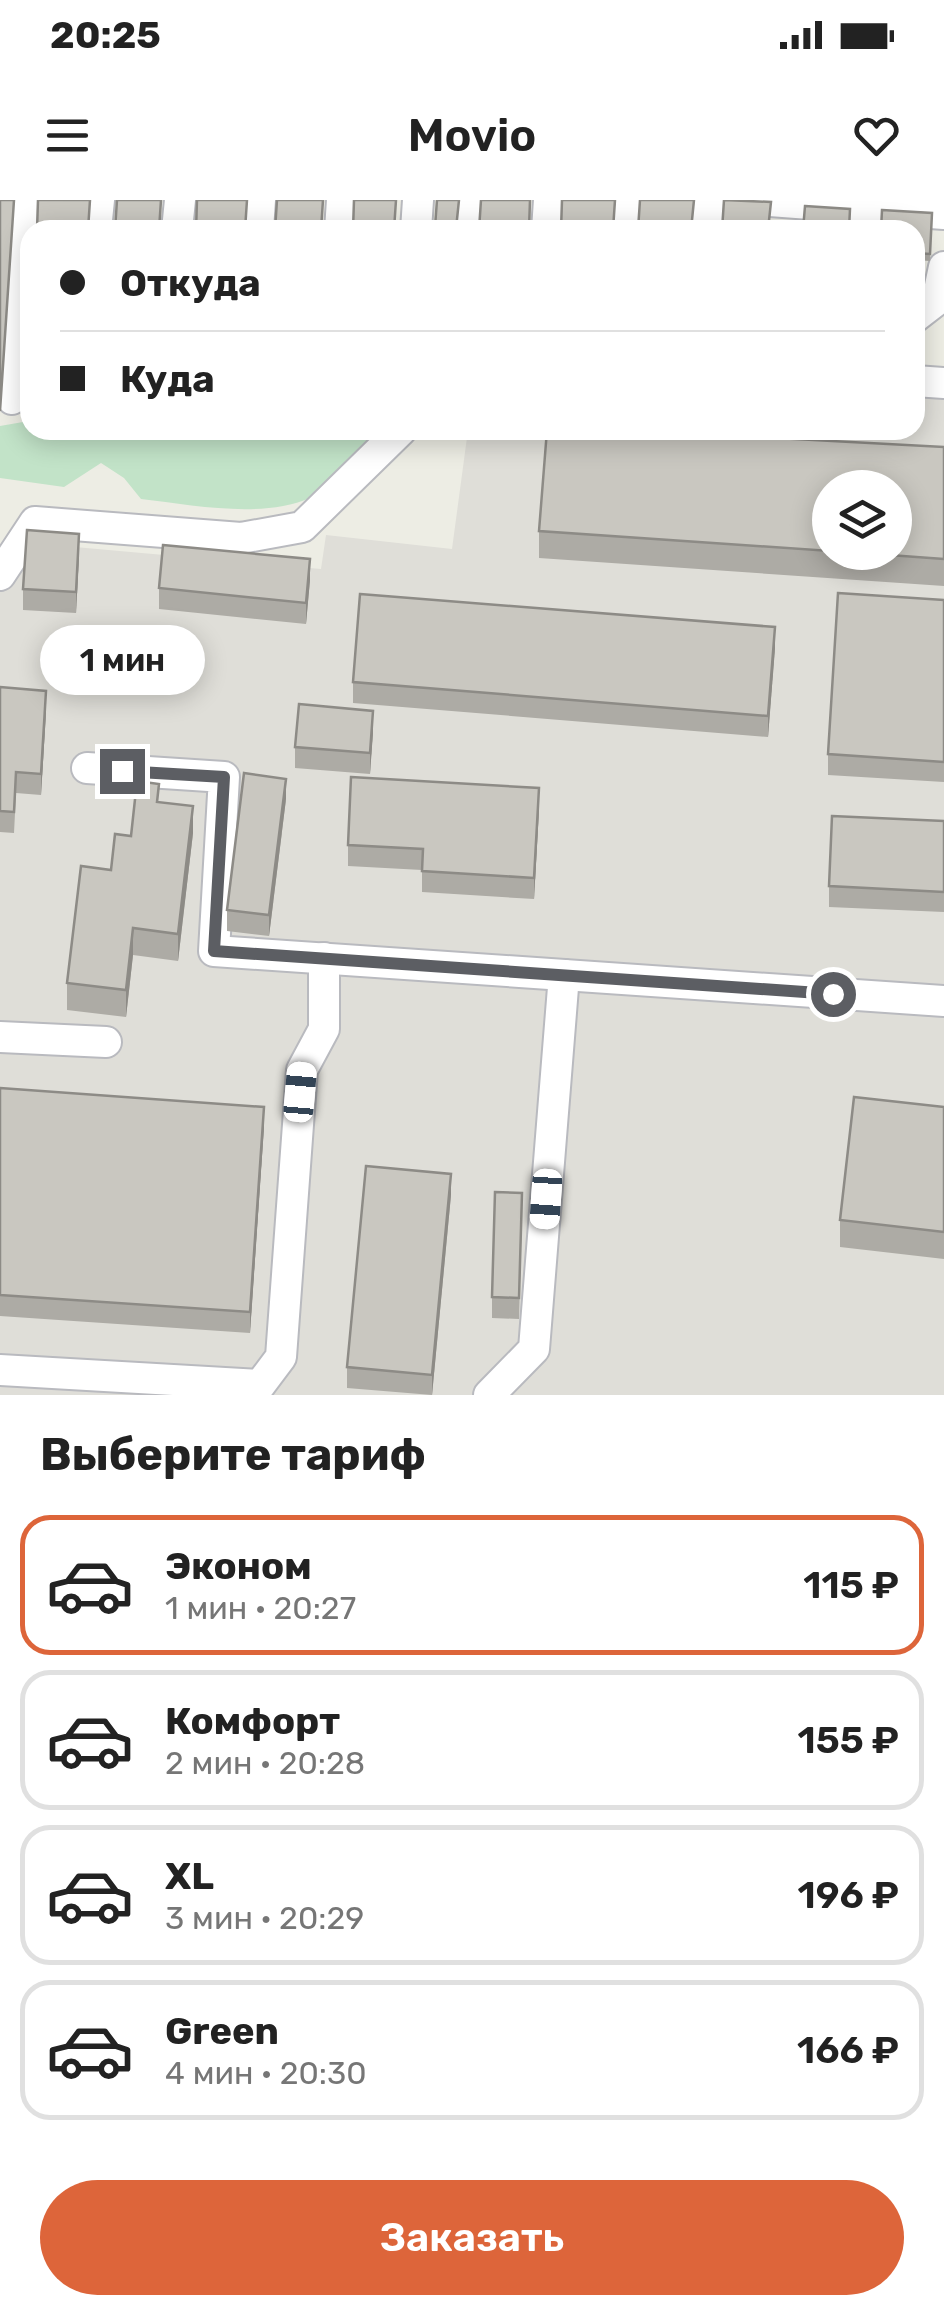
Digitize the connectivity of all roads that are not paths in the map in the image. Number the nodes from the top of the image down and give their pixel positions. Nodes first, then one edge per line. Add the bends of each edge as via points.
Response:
1 (778, 208) edge
2 (865, 213) edge
3 (944, 214) edge
4 (944, 266) edge
5 (20, 285) edge
6 (925, 309) edge
7 (12, 399) dead end
8 (391, 440) edge
9 (0, 575) edge
10 (88, 768) dead end
11 (324, 958) junction
12 (564, 975) junction
13 (944, 1001) edge
14 (0, 1037) edge
15 (106, 1042) dead end
16 (0, 1370) edge
17 (489, 1395) edge

1 - 2 lane
2 - 3 lane
4 - 6 lane via 936,300
5 - 7 lane
8 - 9 lane via 302,526 241,538 36,522
10 - 11 lane via 224,777 214,951
11 - 12 lane
11 - 16 lane via 324,1029 302,1070 281,1356 260,1385
12 - 13 lane
12 - 17 lane via 534,1349
14 - 15 lane

